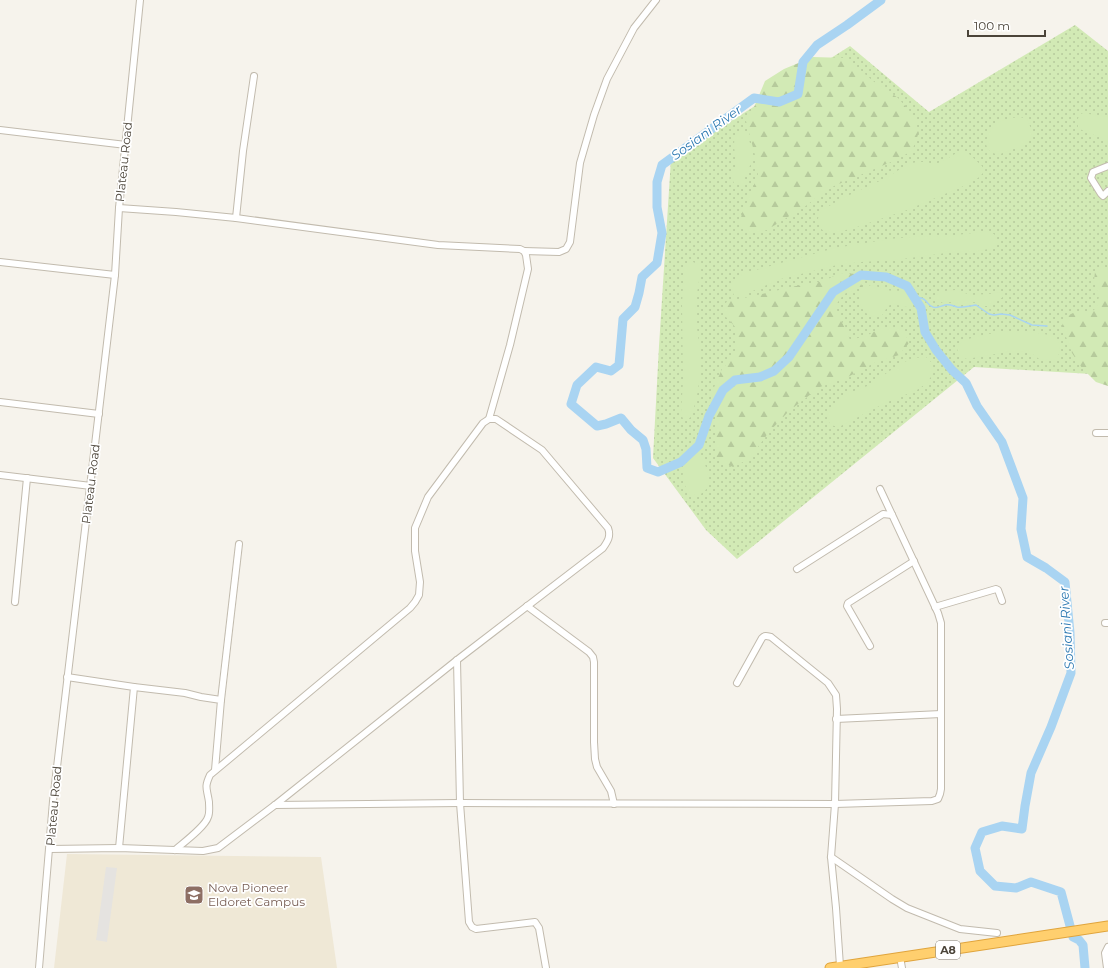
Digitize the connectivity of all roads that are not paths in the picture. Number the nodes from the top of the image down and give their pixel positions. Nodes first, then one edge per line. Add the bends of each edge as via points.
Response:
1 (140, 0) edge
2 (656, 0) edge
3 (254, 76) dead end
4 (0, 130) edge
5 (126, 145) junction
6 (1108, 166) edge
7 (1108, 191) edge
8 (119, 208) junction
9 (236, 218) junction
10 (524, 251) junction
11 (0, 262) edge
12 (114, 275) junction
13 (0, 402) edge
14 (99, 414) junction
15 (489, 419) junction
16 (1096, 433) dead end
17 (1108, 433) edge
18 (0, 475) edge
19 (27, 478) junction
20 (91, 486) junction
21 (880, 489) dead end
22 (892, 515) junction
23 (239, 544) dead end
24 (914, 561) junction
25 (797, 569) dead end
26 (1002, 601) dead end
27 (15, 602) dead end
28 (527, 606) junction
29 (935, 607) junction
30 (870, 646) dead end
31 (457, 660) junction
32 (67, 677) junction
33 (737, 683) dead end
34 (134, 687) junction
35 (221, 700) junction
36 (941, 714) junction
37 (836, 719) junction
38 (216, 770) junction
39 (460, 803) junction
40 (614, 804) junction
41 (835, 804) junction
42 (275, 805) junction
43 (50, 848) junction
44 (119, 848) junction
45 (175, 850) junction
46 (831, 857) junction
47 (1108, 926) edge
48 (997, 933) dead end
49 (1108, 947) edge
50 (900, 957) junction
51 (840, 966) junction
52 (39, 968) edge
53 (546, 968) edge
54 (830, 968) edge
55 (902, 968) edge
56 (1107, 968) edge

1 - 5 street, Plateau Road
2 - 10 street via 634,28 607,79 594,115 580,163 570,242 566,249 559,252
3 - 9 street
4 - 5 street
5 - 8 street, Plateau Road
6 - 7 street via 1093,172 1091,178 1103,196
8 - 9 street
8 - 12 street, Plateau Road
9 - 10 street via 438,245
10 - 15 street via 528,269
11 - 12 street
12 - 14 street, Plateau Road
13 - 14 street
14 - 20 street, Plateau Road
15 - 28 street via 496,419 542,450 610,532 603,548
15 - 38 street via 483,422 428,497 415,528 415,551 420,582 419,595 415,602
16 - 17 street
18 - 19 street
19 - 20 street
19 - 27 street
20 - 32 street, Plateau Road
21 - 22 street
22 - 24 street
22 - 25 street via 883,514
23 - 35 street
24 - 29 street
24 - 30 street via 848,603 847,606
26 - 29 street via 996,589
28 - 31 street
28 - 40 street via 593,657 595,759 611,791
29 - 36 street via 941,623
31 - 39 street
31 - 42 street
32 - 34 street
32 - 43 street, Plateau Road
33 - 37 street via 762,638 771,637 828,683 836,695
34 - 35 street
34 - 44 street
35 - 38 street
36 - 37 street
36 - 41 street via 941,791 938,799
37 - 41 street
38 - 45 street via 210,775 206,786 208,818 204,825
39 - 40 street
39 - 42 street
39 - 53 street via 469,922 476,929 535,922 539,928
40 - 41 street
41 - 46 street
42 - 45 street via 218,848 203,851
43 - 44 street
43 - 52 street, Plateau Road
44 - 45 street
46 - 48 street via 907,908 960,929
46 - 51 street
47 - 50 highway, A8
49 - 56 street via 1105,953
50 - 51 highway, A8
50 - 55 street
51 - 54 highway, A8

